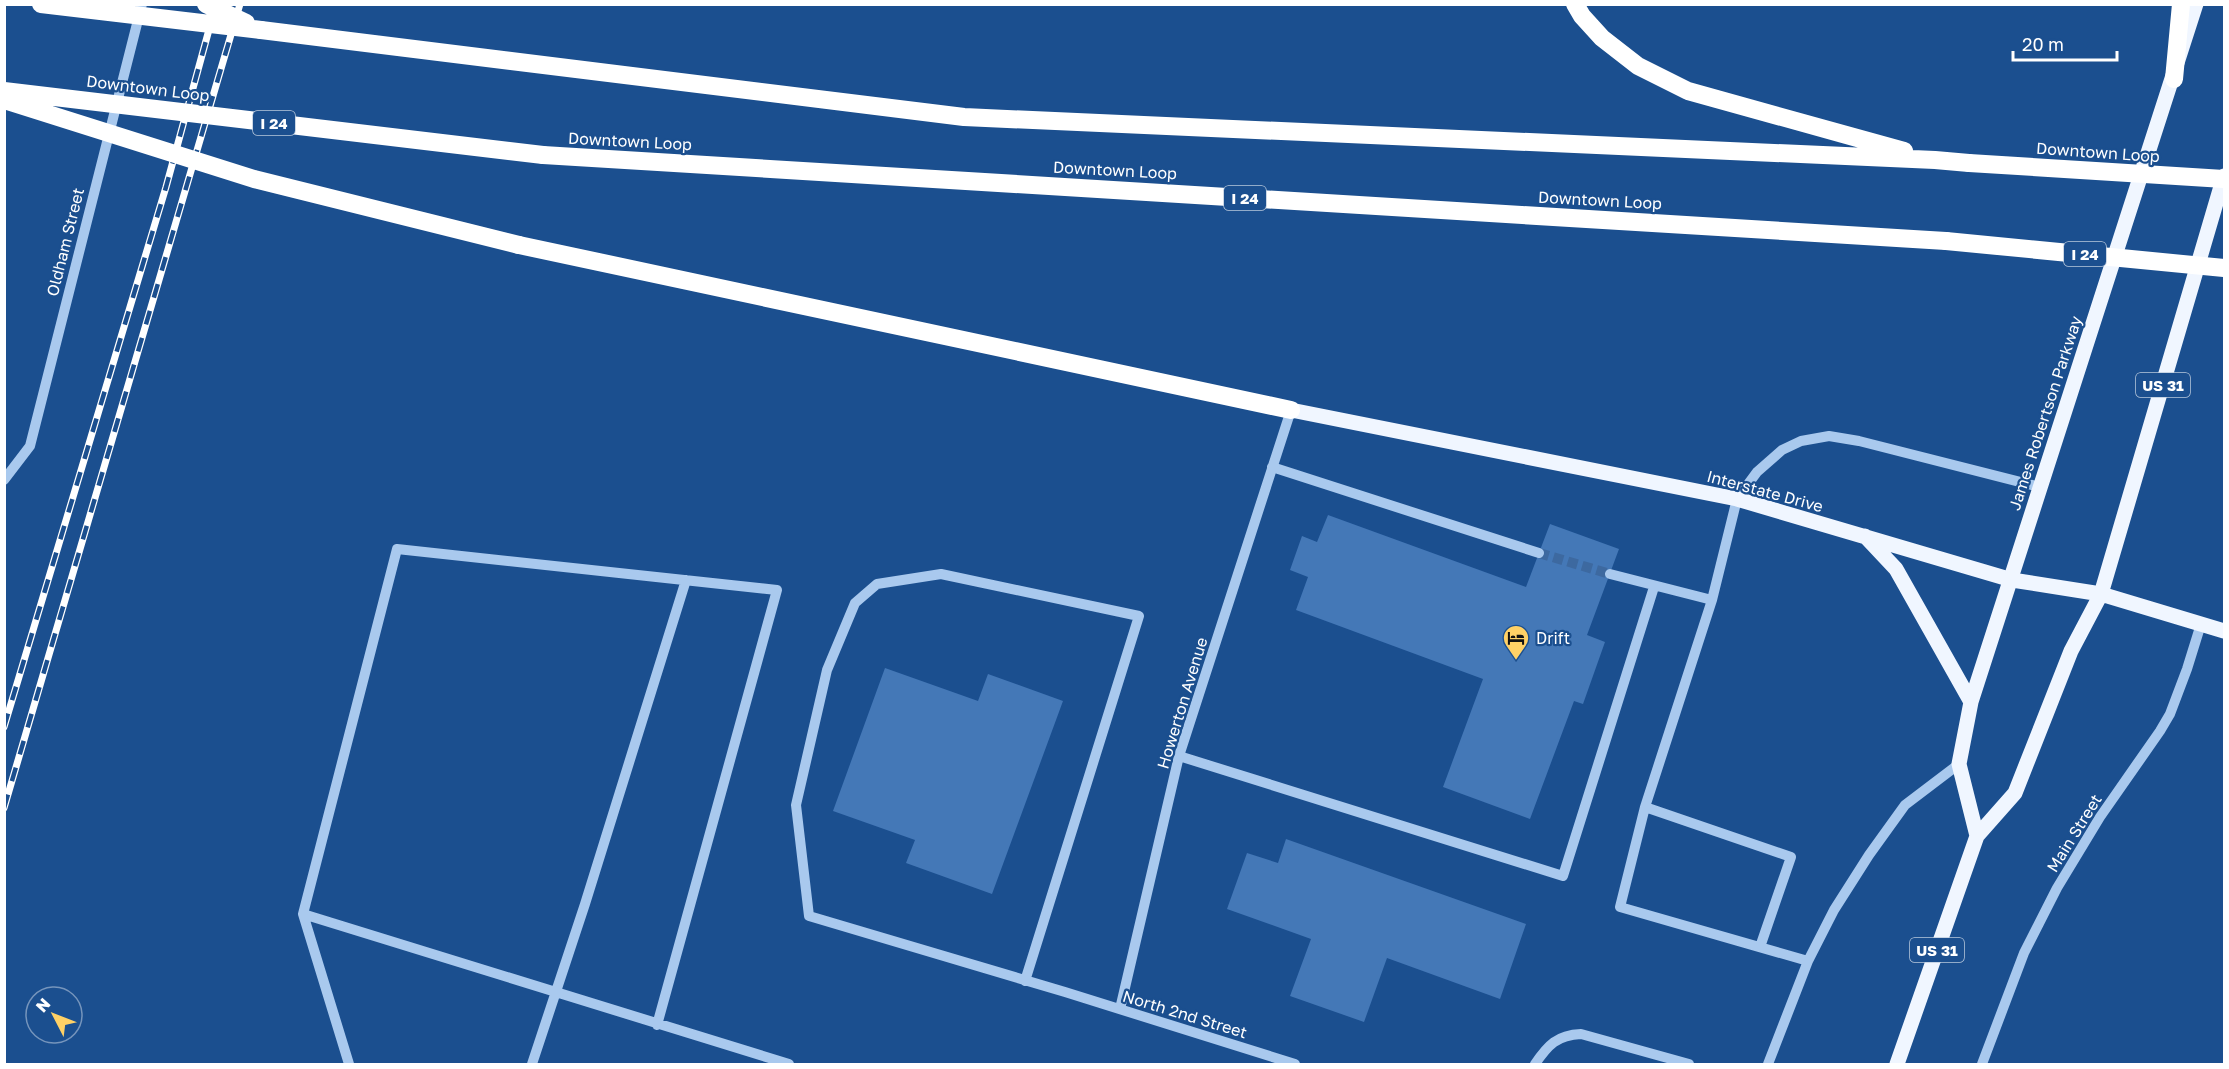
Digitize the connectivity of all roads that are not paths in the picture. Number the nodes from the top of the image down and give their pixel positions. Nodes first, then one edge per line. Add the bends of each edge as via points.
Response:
1 (41, 4) edge
2 (142, 4) edge
3 (206, 4) edge
4 (1575, 4) edge
5 (2181, 4) edge
6 (2196, 4) edge
7 (261, 30) junction
8 (2174, 79) junction
9 (4, 91) edge
10 (4, 100) edge
11 (1935, 160) junction
12 (2224, 178) edge
13 (2224, 268) edge
14 (1291, 410) junction
15 (1272, 467) junction
16 (4, 480) edge
17 (2040, 488) junction
18 (1737, 499) junction
19 (1865, 536) junction
20 (1539, 553) tunnel mouth
21 (1610, 574) tunnel mouth
22 (686, 580) junction
23 (2012, 580) junction
24 (1654, 587) junction
25 (2101, 594) junction
26 (1712, 600) junction
27 (2201, 624) junction
28 (2224, 631) edge
29 (1971, 702) junction
30 (1179, 756) junction
31 (1959, 764) junction
32 (1645, 807) junction
33 (1977, 836) junction
34 (303, 914) junction
35 (1760, 947) junction
36 (1808, 961) junction
37 (1025, 981) junction
38 (555, 993) junction
39 (1120, 1009) junction
40 (657, 1025) junction
41 (349, 1065) edge
42 (532, 1065) edge
43 (789, 1065) edge
44 (1295, 1065) edge
45 (1534, 1065) edge
46 (1689, 1065) edge
47 (1768, 1065) edge
48 (1897, 1065) edge
49 (1982, 1065) edge

1 - 7 highway, bridge
2 - 16 street, Oldham Street via 30,446
3 - 7 highway, bridge
4 - 11 highway via 1602,38 1638,66 1688,91
5 - 8 highway
6 - 8 main road, James Robertson Parkway
7 - 11 highway via 964,117
8 - 17 main road, James Robertson Parkway
9 - 13 highway, Downtown Loop / I 24, bridge via 543,155 1946,241
10 - 14 highway, bridge via 254,179 519,245
11 - 12 highway, Downtown Loop, bridge
12 - 25 main road, US 31
14 - 15 street, Howerton Avenue
14 - 18 main road, Interstate Drive
15 - 20 street
15 - 30 street, Howerton Avenue
17 - 18 street via 1829,436 1782,450 1757,472
17 - 23 main road, James Robertson Parkway
18 - 19 main road, Interstate Drive
18 - 26 street
19 - 23 main road, Interstate Drive
19 - 29 main road via 1896,569
21 - 24 street
22 - 34 street via 397,549
22 - 38 street
22 - 40 street via 777,590
23 - 25 main road, Interstate Drive
23 - 29 main road, James Robertson Parkway
24 - 26 street
24 - 30 street via 1563,876
25 - 27 main road, Interstate Drive
25 - 33 main road, US 31 via 2070,651 2015,793
26 - 32 street
27 - 28 main road, Interstate Drive
27 - 49 street, Main Street via 2170,714 2057,888 2021,962
29 - 31 main road, James Robertson Parkway
30 - 39 street, Howerton Avenue
31 - 33 main road, James Robertson Parkway
31 - 36 street via 1905,805 1834,910
32 - 35 street via 1620,907
32 - 35 street via 1791,857
33 - 48 main road, US 31
34 - 38 street
34 - 41 street
35 - 36 street
36 - 47 street
37 - 37 street, North 2nd Street via 809,916 796,805 827,670 855,603 877,584 942,574 1139,616
37 - 39 street, North 2nd Street
38 - 40 street
38 - 42 street
39 - 44 street, North 2nd Street
40 - 43 street
45 - 46 street via 1564,1035 1581,1034

